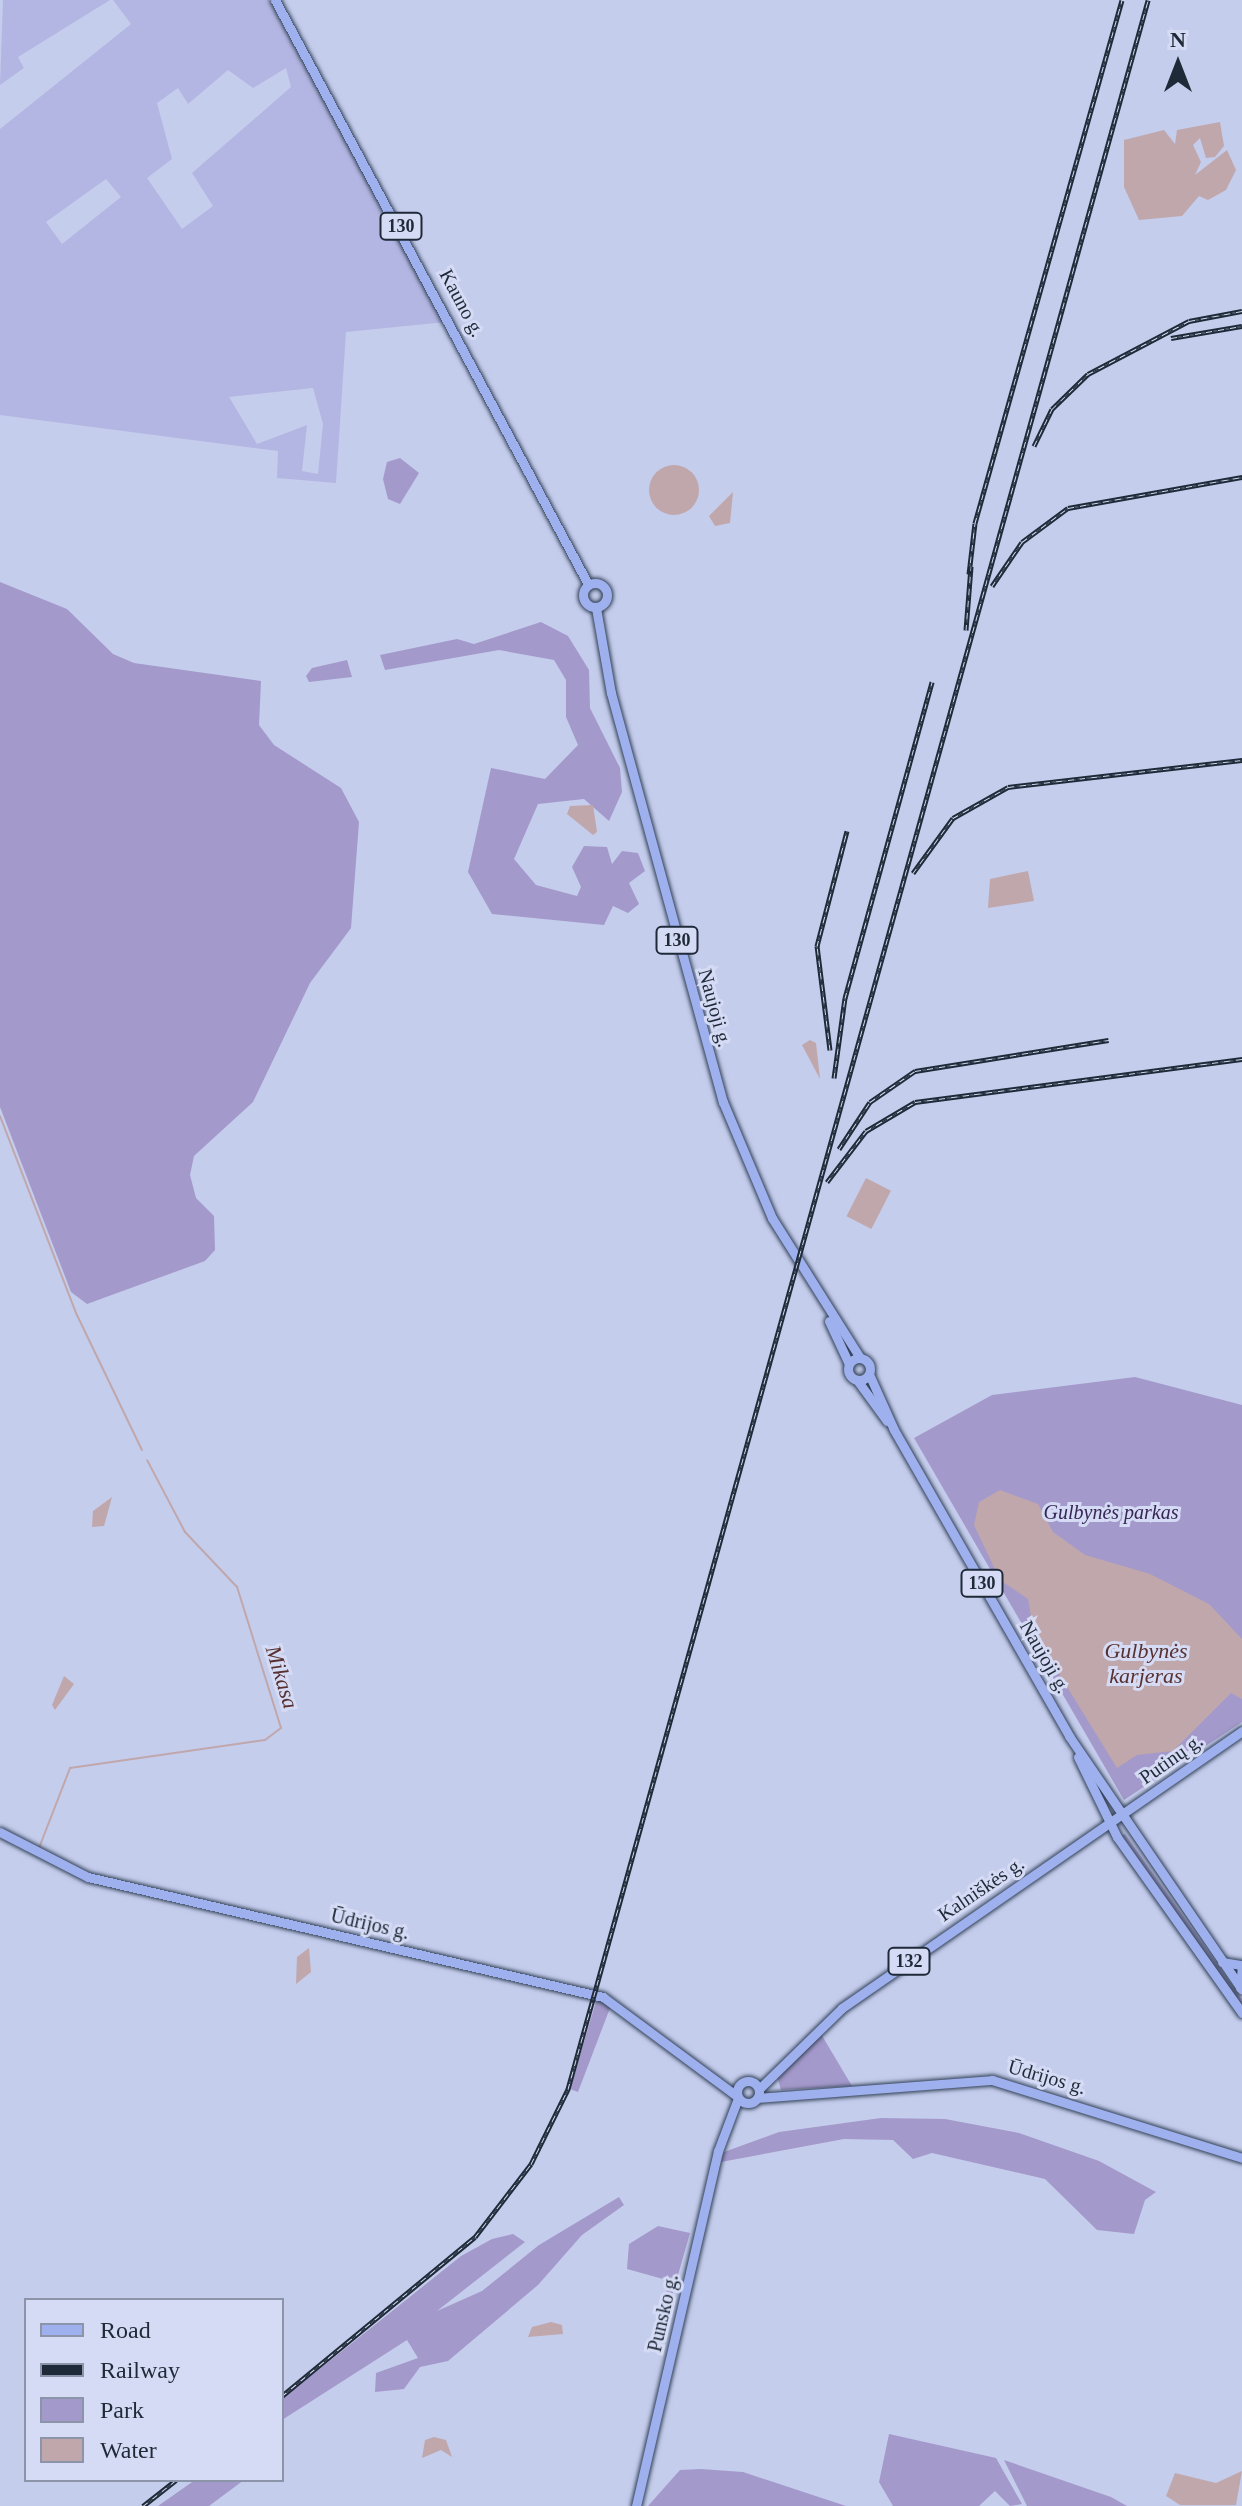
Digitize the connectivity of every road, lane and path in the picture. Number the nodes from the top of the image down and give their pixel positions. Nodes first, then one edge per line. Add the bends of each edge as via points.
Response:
1 (275, 0) edge
2 (588, 584) junction
3 (596, 608) junction
4 (823, 1307) junction
5 (860, 1358) junction
6 (849, 1364) junction
7 (869, 1374) junction
8 (857, 1380) junction
9 (894, 1430) junction
10 (1242, 1731) edge
11 (1069, 1736) junction
12 (1120, 1815) junction
13 (1110, 1822) junction
14 (0, 1832) edge
15 (1241, 1989) edge
16 (1242, 2013) edge
17 (789, 2055) junction
18 (776, 2071) junction
19 (716, 2082) junction
20 (754, 2088) junction
21 (782, 2093) junction
22 (738, 2097) junction
23 (748, 2104) junction
24 (726, 2128) junction
25 (1242, 2158) edge
26 (636, 2506) edge

1 - 2 main road, Kauno g. / 130
2 - 3 main road, 130 via 583,601
2 - 3 main road, 130 via 606,590
3 - 4 main road, Naujoji g. / 130 via 611,693 719,1090 750,1174
4 - 5 main road, Naujoji g. / 130
4 - 6 main road, Naujoji g. / 130
5 - 6 main road
5 - 7 main road, 130
6 - 8 main road, 130
7 - 8 main road
7 - 9 main road, Naujoji g. / 130
8 - 9 main road, Naujoji g. / 130
9 - 11 main road, Naujoji g. / 130
10 - 12 main road, Putinų g.
11 - 12 main road, Naujoji g. / 130
11 - 13 main road, Naujoji g.
12 - 13 main road, Kalniškės g. / 132
12 - 15 main road, Naujoji g. / 130
13 - 16 main road, Naujoji g.
13 - 17 main road, Kalniškės g. / 132 via 842,2008
14 - 19 main road, Ūdrijos g. via 88,1877 603,1997
17 - 18 main road, Kalniškės g. / 132
17 - 20 main road, Kalniškės g. / 132
18 - 20 main road, Kalniškės g. / 132
18 - 21 main road
19 - 20 main road, Ūdrijos g.
19 - 22 main road, Ūdrijos g.
20 - 21 main road, Ūdrijos g.
20 - 22 main road, Punsko g. / 132
20 - 23 main road, Punsko g. / 132
21 - 25 main road, Ūdrijos g. via 1004,2082
22 - 23 main road
22 - 24 main road, Punsko g. / 132
23 - 24 main road, Punsko g. / 132
24 - 26 main road, Punsko g. / 132

